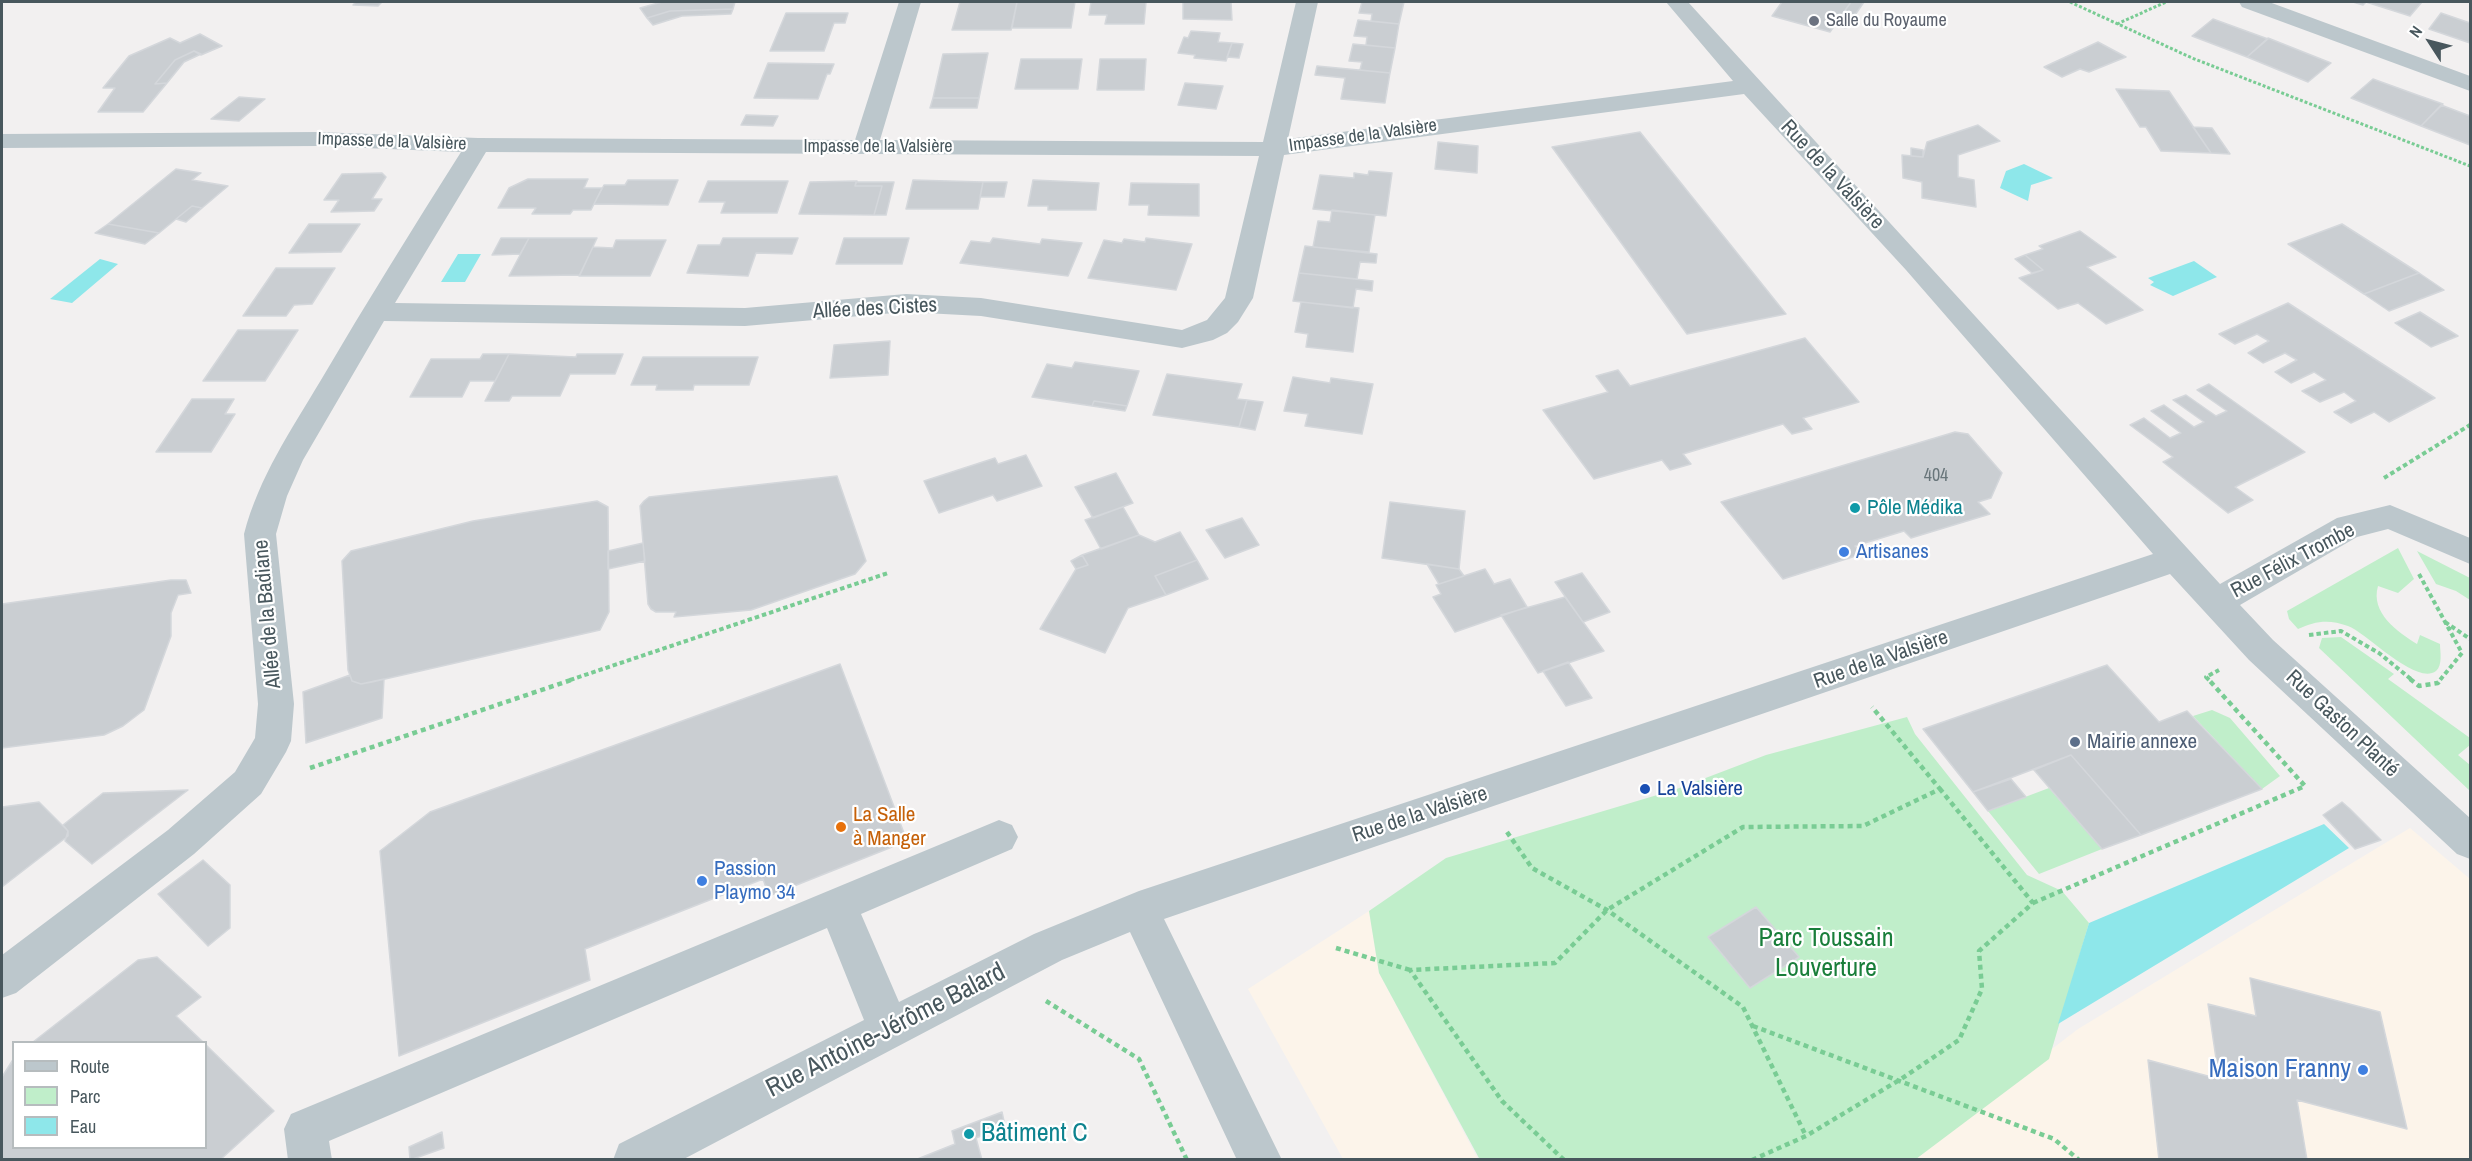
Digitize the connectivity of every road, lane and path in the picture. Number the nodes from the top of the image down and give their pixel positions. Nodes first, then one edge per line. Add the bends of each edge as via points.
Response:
1 (910, 2) edge
2 (1307, 2) edge
3 (1677, 2) edge
4 (2070, 2) edge
5 (2166, 2) edge
6 (2250, 2) edge
7 (2116, 25) junction
8 (2470, 84) edge
9 (1750, 86) junction
10 (2, 141) edge
11 (478, 145) junction
12 (865, 147) junction
13 (1271, 149) junction
14 (2470, 166) edge
15 (374, 312) junction
16 (2470, 425) edge
17 (2390, 517) junction
18 (2470, 552) edge
19 (2176, 559) junction
20 (888, 573) dead end
21 (2217, 602) junction
22 (2445, 622) junction
23 (2470, 639) edge
24 (2261, 650) junction
25 (1844, 673) junction
26 (248, 783) junction
27 (1940, 789) junction
28 (1486, 794) junction
29 (999, 837) dead end
30 (2470, 842) edge
31 (2033, 903) junction
32 (837, 905) junction
33 (1139, 909) junction
34 (1607, 910) junction
35 (1336, 948) dead end
36 (1410, 970) junction
37 (1000, 973) junction
38 (2, 979) edge
39 (1752, 1025) junction
40 (889, 1029) junction
41 (1901, 1079) junction
42 (1806, 1136) junction
43 (310, 1160) edge
44 (635, 1160) edge
45 (1187, 1160) edge
46 (1260, 1160) edge
47 (1563, 1160) edge
48 (1752, 1160) edge
49 (2079, 1160) edge

1 - 12 street
2 - 13 street, Allée des Cistes
3 - 9 street, Rue de la Valsière
4 - 7 path
5 - 7 path
6 - 8 street
7 - 14 path
9 - 13 street, Impasse de la Valsière
9 - 19 street, Rue de la Valsière via 1915,264
10 - 11 street, Impasse de la Valsière via 317,139
11 - 12 street, Impasse de la Valsière
11 - 15 street, Allée de la Badiane
12 - 13 street, Impasse de la Valsière
13 - 15 street, Allée des Cistes via 1239,297 1227,321 1208,333 1182,339 981,307 906,303 745,317
15 - 26 street, Allée de la Badiane via 265,507 260,534 276,704 273,741
16 - 17 path via 2374,484
17 - 18 street
17 - 21 street, Rue Félix Trombe via 2348,527
17 - 22 path
19 - 21 street, Rue Gaston Planté
19 - 25 street, Rue de la Valsière
20 - 26 path via 304,770
21 - 24 street, Rue Gaston Planté
22 - 23 path
22 - 24 path via 2462,653 2438,683 2419,686 2379,652 2341,631 2305,635
24 - 30 street, Rue Gaston Planté
24 - 31 path via 2206,677 2305,786
25 - 27 path
25 - 28 street, Rue de la Valsière
26 - 38 street, Allée de la Badiane via 181,842
27 - 31 path
27 - 34 path via 1863,826 1743,827
28 - 33 street, Rue de la Valsière
28 - 34 path via 1532,868
29 - 32 street
31 - 41 path via 1979,951 1982,989 1959,1040
32 - 40 street
32 - 43 street via 306,1129
33 - 37 street, Rue Antoine-Jérôme Balard via 1048,947
33 - 46 street
34 - 36 path via 1555,963
34 - 39 path via 1743,1007
35 - 36 path
36 - 47 path via 1502,1101
37 - 40 street, Rue Antoine-Jérôme Balard
37 - 45 path via 1139,1059
39 - 41 path
39 - 42 path
40 - 44 street, Rue Antoine-Jérôme Balard
41 - 42 path
41 - 49 path via 2054,1139
42 - 48 path

